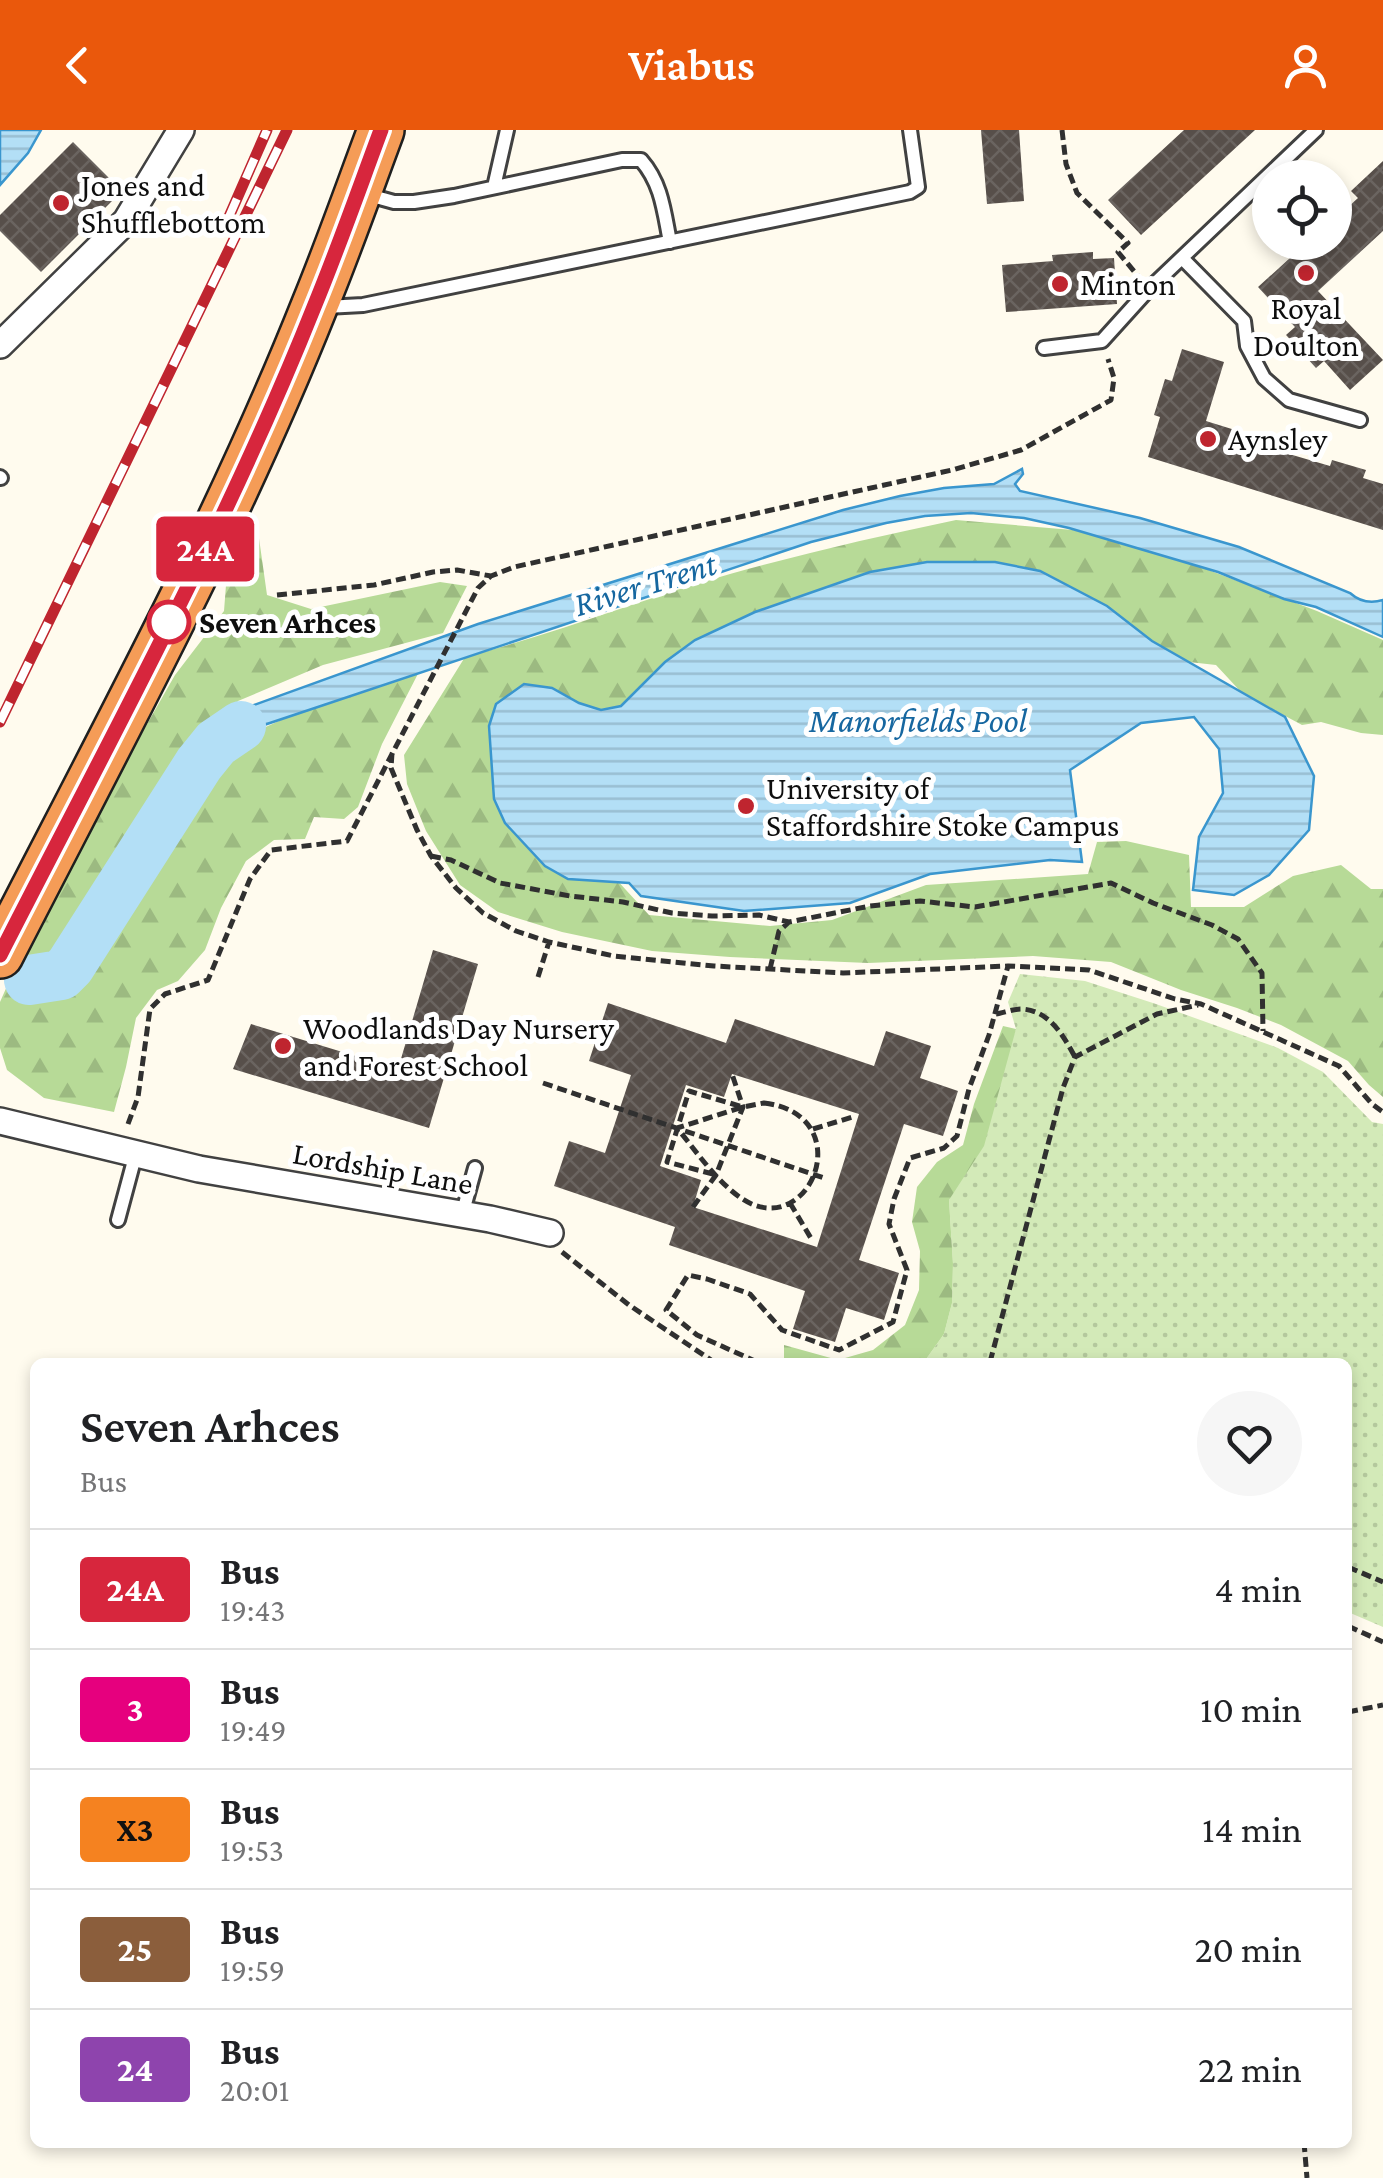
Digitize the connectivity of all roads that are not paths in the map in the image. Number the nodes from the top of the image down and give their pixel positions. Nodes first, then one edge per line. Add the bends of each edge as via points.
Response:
1 (180, 130) edge
2 (381, 130) edge
3 (508, 130) edge
4 (910, 130) edge
5 (1316, 130) edge
6 (494, 186) junction
7 (358, 192) junction
8 (670, 242) junction
9 (1183, 259) junction
10 (314, 308) junction
11 (0, 345) edge
12 (1044, 348) dead end
13 (1360, 420) dead end
14 (0, 955) edge
15 (0, 1121) edge
16 (127, 1151) junction
17 (476, 1168) dead end
18 (462, 1215) junction
19 (118, 1220) dead end
20 (550, 1233) road end

1 - 11 street via 126,221
2 - 7 highway
3 - 6 lane
4 - 8 lane via 918,186 910,192
5 - 9 lane
6 - 7 lane via 414,202
6 - 8 lane via 641,160 658,186
7 - 10 highway
8 - 10 lane
9 - 12 lane via 1102,342
9 - 13 lane via 1244,321 1247,346 1264,378 1289,400
10 - 14 highway via 181,600
15 - 16 street, Lordship Lane
16 - 18 street, Lordship Lane
16 - 19 lane
17 - 18 lane
18 - 20 street, Lordship Lane

